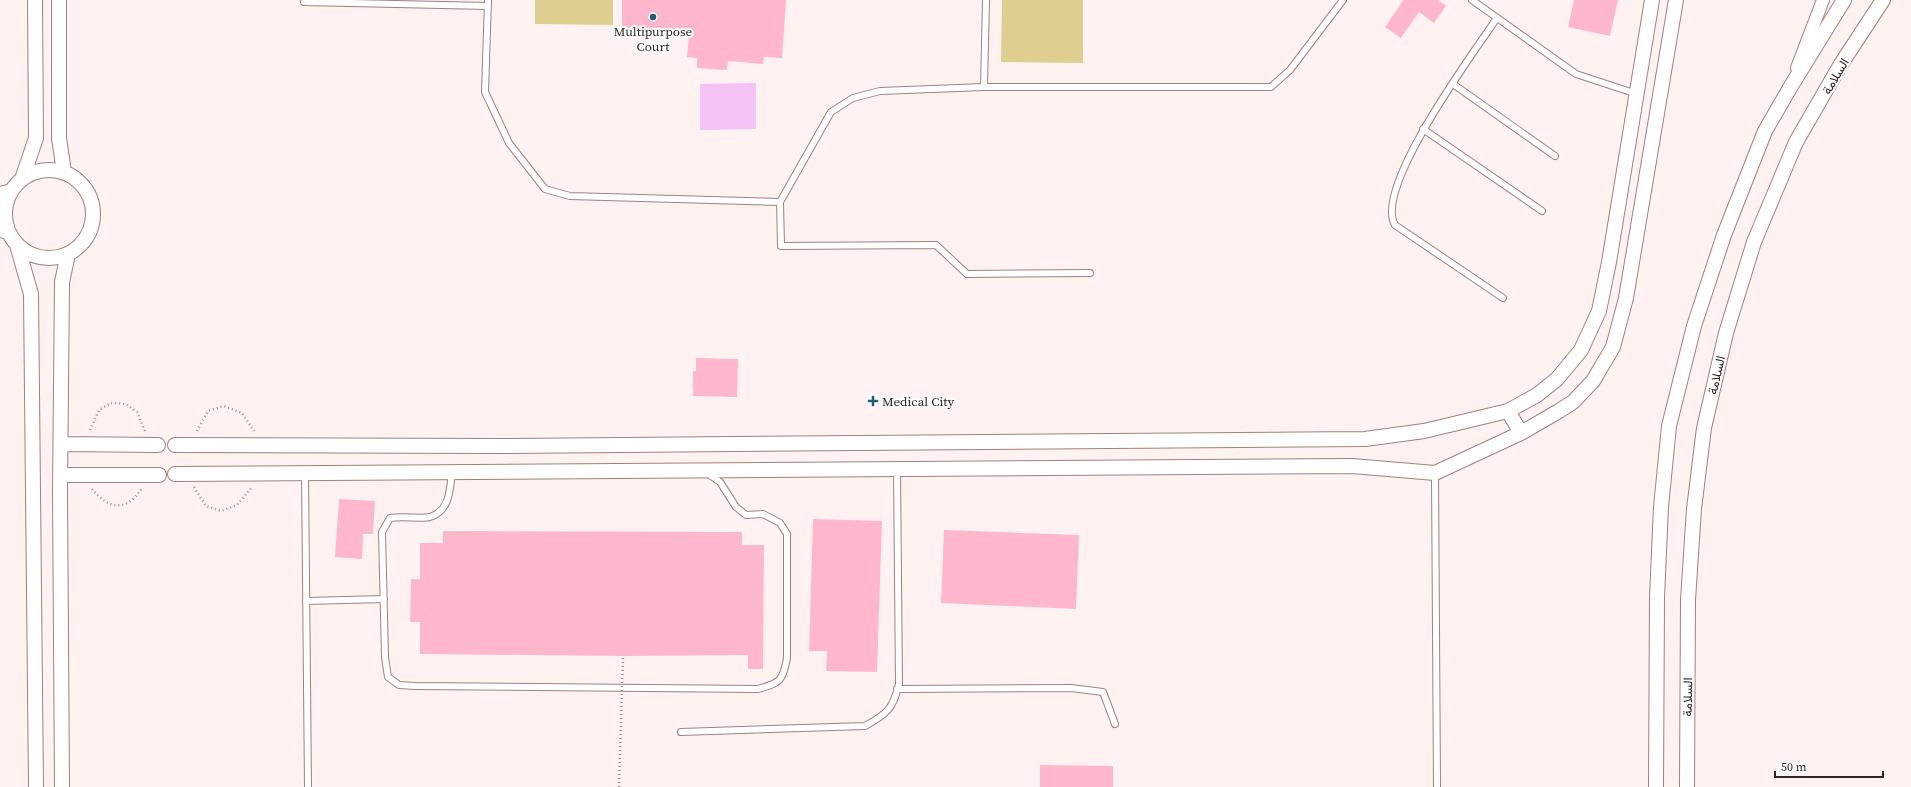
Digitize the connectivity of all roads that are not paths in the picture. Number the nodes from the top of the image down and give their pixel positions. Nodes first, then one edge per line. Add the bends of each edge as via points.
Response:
1 (35, 0) edge
2 (59, 0) edge
3 (986, 0) edge
4 (1343, 0) edge
5 (1472, 0) edge
6 (1652, 0) edge
7 (1676, 0) edge
8 (1823, 0) edge
9 (1844, 0) edge
10 (1883, 0) edge
11 (304, 2) dead end
12 (488, 3) edge
13 (1497, 18) junction
14 (1453, 84) junction
15 (1791, 86) junction
16 (984, 87) junction
17 (1637, 94) junction
18 (1423, 129) junction
19 (1555, 156) dead end
20 (64, 172) junction
21 (22, 179) junction
22 (6, 192) edge
23 (780, 202) junction
24 (1542, 211) dead end
25 (4, 232) edge
26 (17, 245) junction
27 (68, 254) junction
28 (1090, 273) dead end
29 (1503, 298) dead end
30 (1508, 411) junction
31 (1521, 433) junction
32 (61, 444) junction
33 (158, 445) dead end
34 (174, 445) dead end
35 (897, 469) junction
36 (704, 470) junction
37 (452, 472) junction
38 (305, 473) junction
39 (1435, 473) junction
40 (175, 474) dead end
41 (61, 475) junction
42 (159, 475) dead end
43 (384, 599) junction
44 (306, 601) junction
45 (897, 690) junction
46 (1115, 724) dead end
47 (681, 732) dead end
48 (36, 787) edge
49 (62, 787) edge
50 (308, 787) edge
51 (1437, 787) edge
52 (1656, 787) edge
53 (1687, 787) edge

1 - 21 street via 36,138
2 - 20 street via 59,138
3 - 16 lane
4 - 16 lane via 1290,70 1271,87
5 - 13 lane
6 - 17 street
7 - 31 street via 1626,298 1613,347 1592,381 1573,402
8 - 15 street
9 - 15 street
10 - 53 street, السلامة via 1841,64 1796,142 1754,242 1726,333 1704,428 1694,509 1688,600
11 - 12 lane
12 - 23 lane via 484,92 509,143 545,189 570,196
13 - 14 lane
13 - 17 lane via 1576,74
14 - 18 lane
14 - 19 lane
15 - 52 street via 1765,131 1724,235 1694,326 1669,426 1656,597
16 - 23 lane via 880,91 853,98 831,112
17 - 30 street via 1610,262 1599,310 1581,350 1557,379 1537,395
18 - 24 lane
18 - 29 lane via 1396,184 1393,221 1395,225
20 - 21 street via 35,172
20 - 27 street via 77,180 87,191 93,212 89,233 80,245
21 - 22 street
22 - 25 street
23 - 28 lane via 781,246 936,245 967,274
25 - 26 street
26 - 27 street via 41,258 55,258
26 - 48 street via 31,294
27 - 32 street via 62,282
30 - 31 street
30 - 34 street via 1424,431 1365,439 498,446
31 - 39 street
32 - 33 street
32 - 41 street
35 - 36 street
35 - 39 street via 1352,466
35 - 45 lane via 900,663
36 - 37 street
36 - 43 lane via 720,482 736,507 746,515 763,514 780,523 787,534 787,658 784,674 776,684 758,689 399,685 388,677
37 - 38 street
37 - 43 lane via 450,495 444,508 430,517 390,518 382,532
38 - 40 street
38 - 44 lane
39 - 51 lane
41 - 42 street
41 - 49 street
43 - 44 lane
44 - 50 lane
45 - 46 lane via 1071,688 1104,692
45 - 47 lane via 894,702 882,717 865,726

